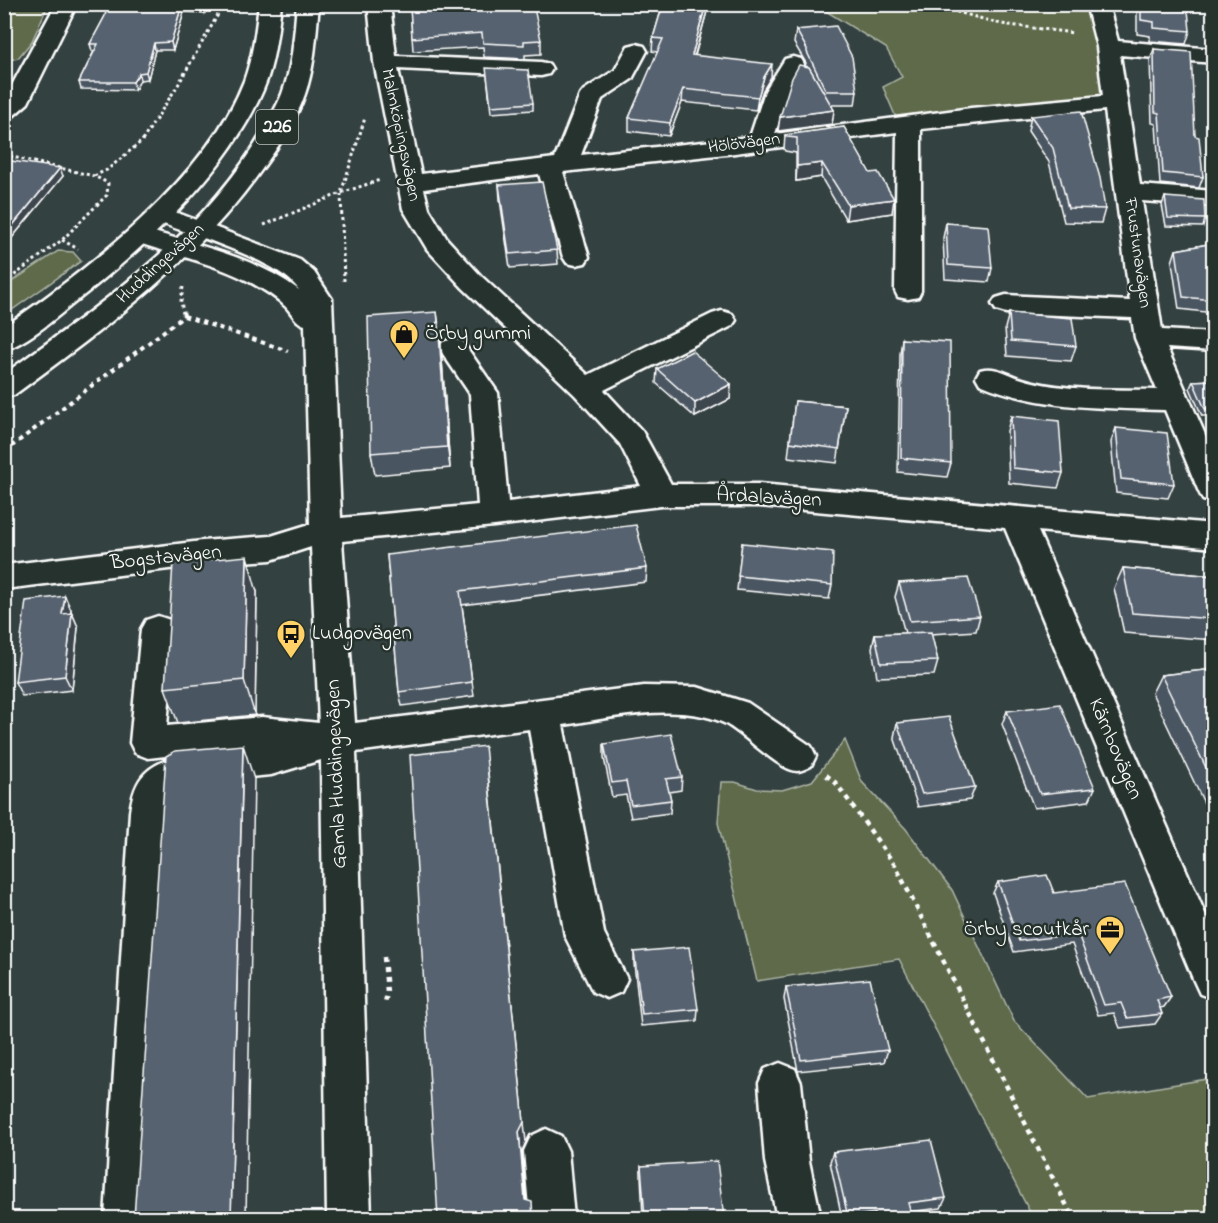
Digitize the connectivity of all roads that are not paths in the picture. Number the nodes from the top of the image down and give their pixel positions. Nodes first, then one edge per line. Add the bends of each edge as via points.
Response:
1 (67, 4) edge
2 (270, 4) edge
3 (308, 4) edge
4 (1097, 4) edge
5 (379, 7) edge
6 (402, 10) dead end
7 (1108, 47) junction
8 (636, 51) dead end
9 (1214, 56) edge
10 (385, 62) junction
11 (793, 64) dead end
12 (541, 69) dead end
13 (1114, 102) junction
14 (10, 107) edge
15 (909, 123) junction
16 (761, 142) junction
17 (557, 165) junction
18 (408, 177) junction
19 (1128, 192) junction
20 (1214, 199) edge
21 (162, 214) junction
22 (201, 230) junction
23 (139, 236) junction
24 (180, 250) junction
25 (576, 257) dead end
26 (908, 291) dead end
27 (1006, 304) dead end
28 (1145, 310) junction
29 (722, 320) dead end
30 (318, 330) junction
31 (4, 341) edge
32 (1214, 342) edge
33 (1152, 346) junction
34 (453, 348) dead end
35 (1214, 360) edge
36 (990, 377) dead end
37 (4, 388) edge
38 (585, 388) junction
39 (1176, 401) junction
40 (1214, 492) edge
41 (661, 495) junction
42 (494, 515) junction
43 (1016, 517) junction
44 (326, 531) junction
45 (1214, 536) edge
46 (4, 577) edge
47 (158, 628) dead end
48 (543, 712) junction
49 (338, 740) junction
50 (798, 756) road end
51 (607, 978) dead end
52 (1214, 981) edge
53 (780, 1083) dead end
54 (546, 1150) dead end
55 (127, 1218) edge
56 (349, 1218) edge
57 (552, 1218) edge
58 (799, 1218) edge

1 - 14 street
2 - 21 street, Huddingevägen / 226 via 257,74 237,120
3 - 22 street, Huddingevägen / 226 via 303,53 289,106 255,163
4 - 7 street, Frustunavägen
5 - 6 street
5 - 10 street, Malmköpingsvägen
7 - 9 street
7 - 13 street, Frustunavägen
8 - 17 street via 624,74 592,95
10 - 12 street
10 - 18 street, Malmköpingsvägen
11 - 16 street via 782,76 774,95
13 - 15 street, Hölövägen
13 - 19 street, Frustunavägen
15 - 16 street, Hölövägen
15 - 26 street
16 - 17 street, Hölövägen
17 - 18 street, Hölövägen
17 - 25 street
18 - 38 street, Malmköpingsvägen via 416,208 436,243
19 - 20 street
19 - 28 street, Frustunavägen
21 - 22 street, Gamla Huddingevägen
21 - 23 street, Huddingevägen / 226
22 - 24 street, Huddingevägen / 226
22 - 30 street, Gamla Huddingevägen via 291,267 305,278 318,299
23 - 24 street
23 - 31 street, Huddingevägen / 226 via 61,302
24 - 30 street via 266,278 300,303
24 - 37 street, Huddingevägen / 226 via 94,322
27 - 28 street
28 - 33 street, Frustunavägen
29 - 38 street
30 - 44 street, Gamla Huddingevägen
32 - 33 street
33 - 35 street
33 - 39 street, Frustunavägen
34 - 42 street via 484,393
36 - 39 street via 1008,387 1040,393
38 - 41 street, Malmköpingsvägen via 632,438
39 - 40 street, Frustunavägen
41 - 42 street, Årdalavägen
41 - 43 street, Årdalavägen via 759,495
42 - 44 street, Årdalavägen
43 - 45 street, Årdalavägen
43 - 52 street, Kärnbovägen
44 - 46 street, Bogstavägen via 271,548
44 - 49 street, Gamla Huddingevägen
47 - 49 street via 148,743 262,731
48 - 49 street
48 - 50 street via 644,700 697,701 736,713
48 - 51 street via 585,936
49 - 55 street via 271,760 186,768 166,776 151,791
49 - 56 street, Gamla Huddingevägen
53 - 58 street
54 - 57 street

